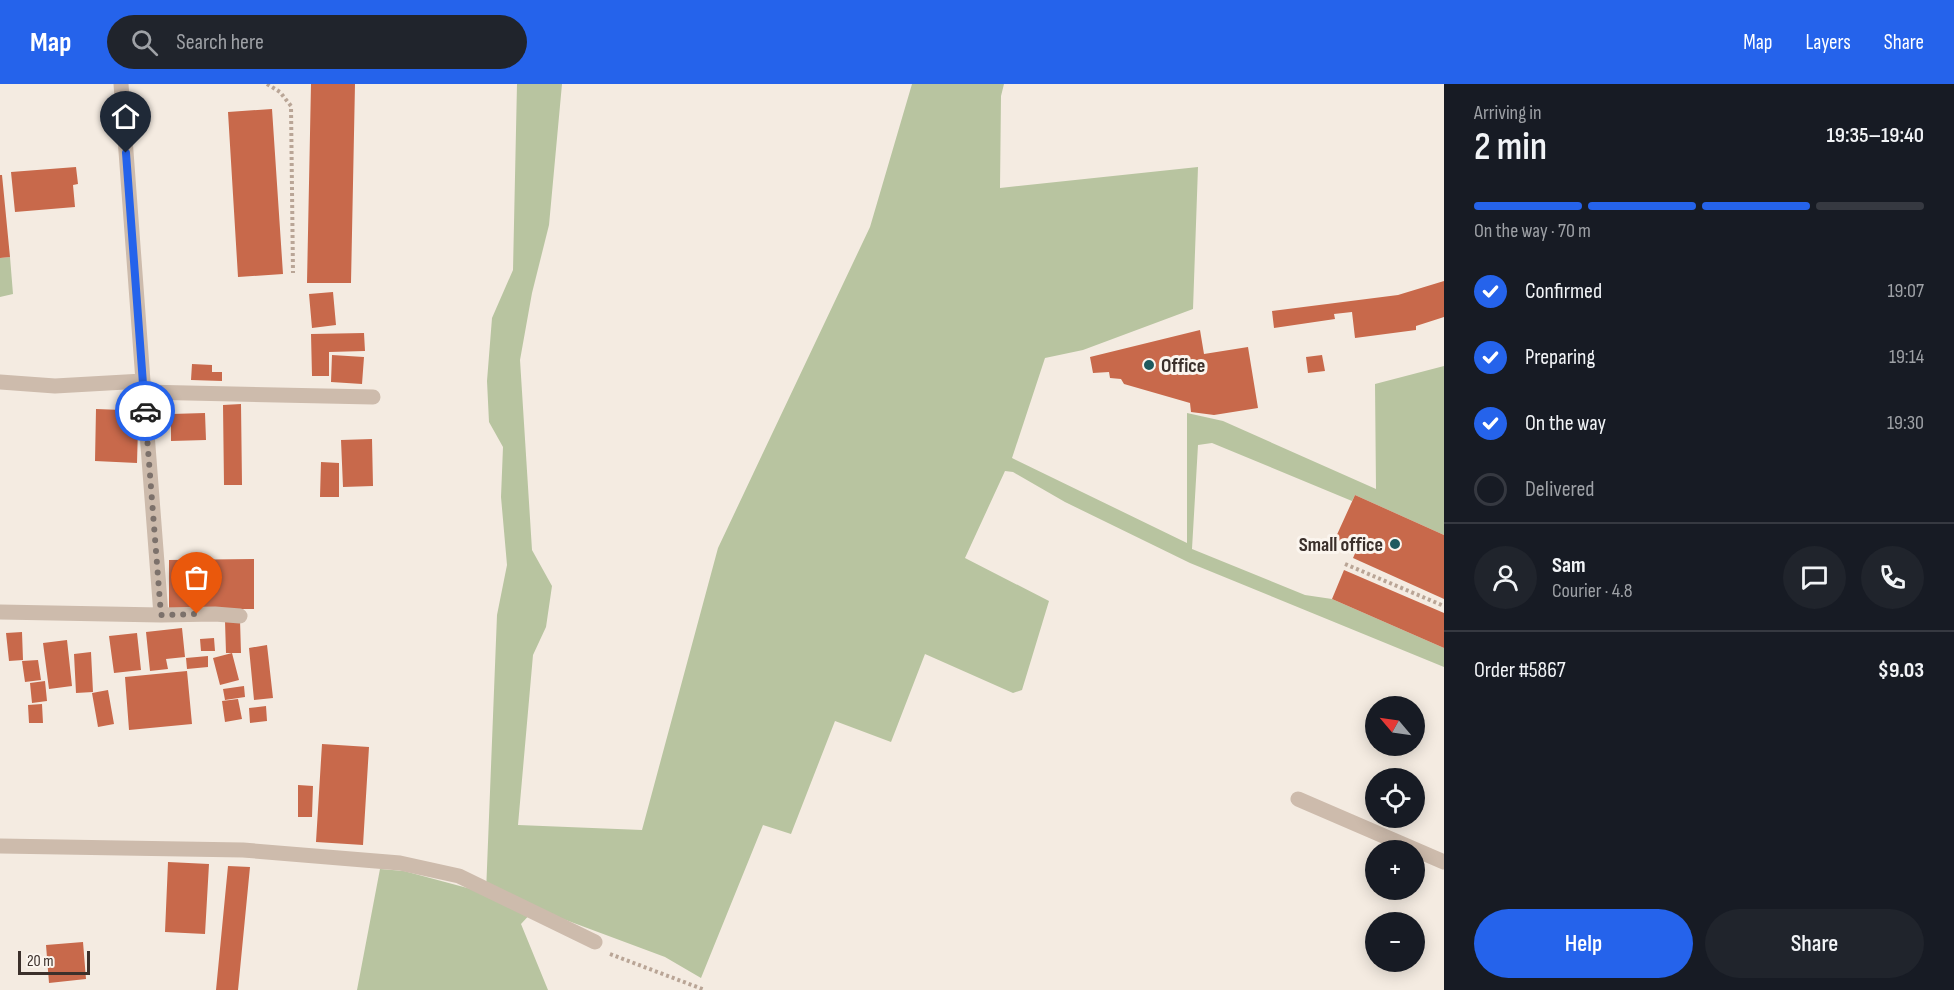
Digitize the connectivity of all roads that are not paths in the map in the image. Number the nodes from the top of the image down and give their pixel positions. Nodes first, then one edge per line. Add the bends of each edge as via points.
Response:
1 (121, 84) edge
2 (0, 382) edge
3 (143, 386) junction
4 (373, 397) dead end
5 (0, 612) edge
6 (161, 615) junction
7 (240, 616) dead end
8 (1298, 799) dead end
9 (0, 846) edge
10 (1444, 862) edge
11 (600, 947) road end

1 - 3 street
2 - 3 street
3 - 4 street
3 - 6 street
5 - 6 street
6 - 7 street
8 - 10 street
9 - 11 street via 243,850 400,863 459,876

